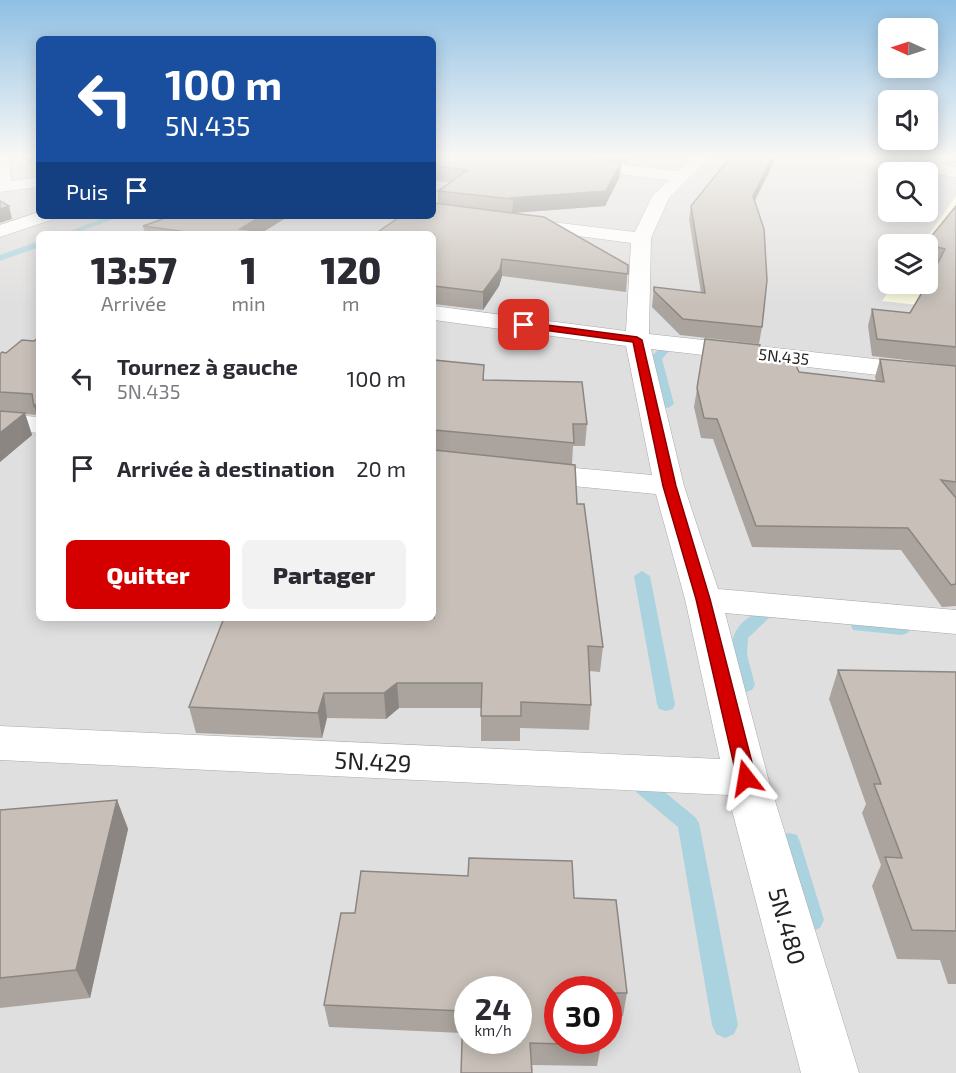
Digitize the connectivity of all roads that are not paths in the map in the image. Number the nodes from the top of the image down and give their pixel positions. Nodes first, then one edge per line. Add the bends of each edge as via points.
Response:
1 (656, 206) edge
2 (436, 213) edge
3 (36, 219) edge
4 (0, 231) edge
5 (640, 238) junction
6 (436, 313) edge
7 (637, 340) junction
8 (956, 376) edge
9 (0, 422) edge
10 (36, 425) edge
11 (504, 470) edge
12 (669, 486) junction
13 (703, 599) junction
14 (956, 622) edge
15 (0, 743) edge
16 (746, 778) junction
17 (830, 1073) edge

1 - 5 street
2 - 5 street
3 - 4 street
5 - 7 street, 5N.480
6 - 7 street, 5N.435
7 - 8 street, 5N.435
7 - 12 street, 5N.480
9 - 10 street
11 - 12 street
12 - 13 street, 5N.480
13 - 14 street
13 - 16 street, 5N.480
15 - 16 street, 5N.429
16 - 17 street, 5N.480

